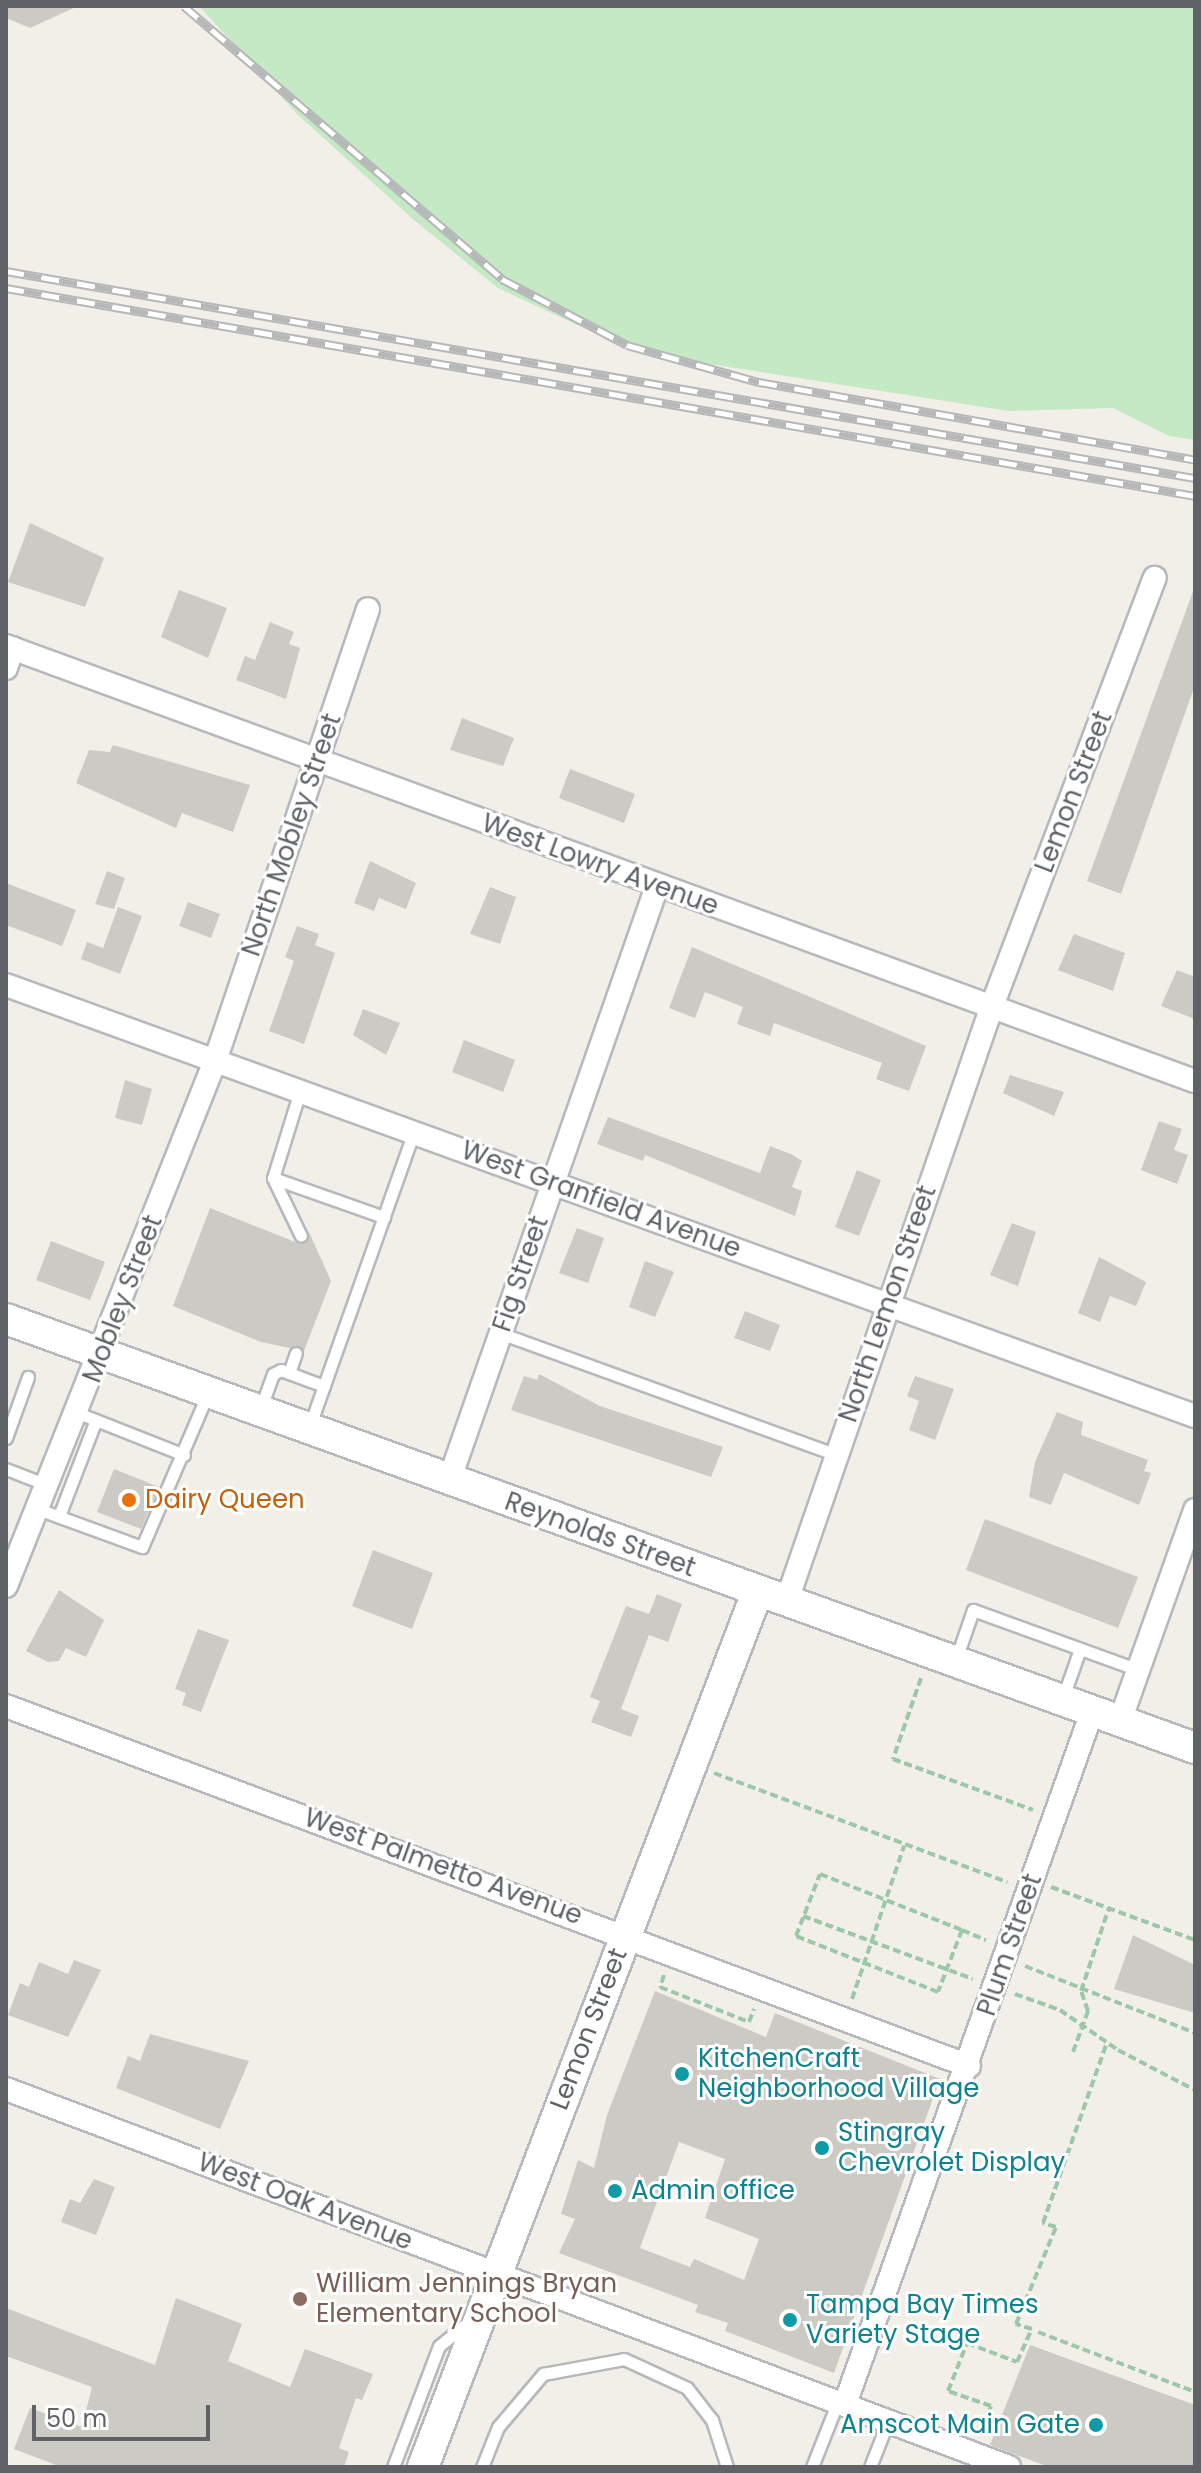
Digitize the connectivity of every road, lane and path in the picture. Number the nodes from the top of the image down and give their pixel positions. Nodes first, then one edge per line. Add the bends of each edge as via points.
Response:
1 (1155, 578) dead end
2 (368, 609) dead end
3 (8, 654) edge
4 (316, 762) junction
5 (657, 886) junction
6 (6, 985) edge
7 (992, 1006) junction
8 (215, 1061) junction
9 (1195, 1081) edge
10 (300, 1091) junction
11 (414, 1132) junction
12 (273, 1178) junction
13 (553, 1182) junction
14 (384, 1217) junction
15 (301, 1236) dead end
16 (887, 1305) junction
17 (6, 1319) edge
18 (500, 1333) junction
19 (296, 1353) dead end
20 (102, 1355) junction
21 (289, 1373) junction
22 (28, 1377) dead end
23 (324, 1386) junction
24 (208, 1393) junction
25 (259, 1412) junction
26 (1195, 1416) edge
27 (86, 1418) junction
28 (309, 1430) junction
29 (6, 1438) edge
30 (184, 1455) junction
31 (837, 1455) junction
32 (6, 1469) edge
33 (449, 1481) junction
34 (48, 1485) junction
35 (1195, 1510) edge
36 (49, 1512) junction
37 (6, 1586) edge
38 (757, 1593) junction
39 (786, 1603) junction
40 (1080, 1649) junction
41 (954, 1663) junction
42 (1139, 1670) junction
43 (906, 1673) dead end
44 (1062, 1701) junction
45 (6, 1706) edge
46 (1106, 1717) junction
47 (1195, 1748) edge
48 (704, 1770) dead end
49 (1029, 1823) dead end
50 (904, 1846) junction
51 (1033, 1881) junction
52 (886, 1900) junction
53 (1109, 1908) junction
54 (803, 1916) junction
55 (962, 1930) junction
56 (625, 1934) junction
57 (872, 1938) junction
58 (1195, 1940) edge
59 (1009, 1949) junction
60 (864, 1962) junction
61 (667, 1964) dead end
62 (947, 1969) junction
63 (996, 1987) junction
64 (1081, 1991) junction
65 (760, 1996) dead end
66 (845, 2018) junction
67 (1083, 2026) junction
68 (1195, 2033) edge
69 (1107, 2042) junction
70 (1073, 2052) dead end
71 (969, 2066) junction
72 (6, 2089) edge
73 (1195, 2090) edge
74 (496, 2274) junction
75 (482, 2311) junction
76 (1038, 2332) dead end
77 (1195, 2392) edge
78 (842, 2403) junction
79 (888, 2421) junction
80 (977, 2441) dead end
81 (393, 2467) edge
82 (423, 2467) edge
83 (482, 2467) edge
84 (727, 2467) edge
85 (812, 2467) edge
86 (870, 2467) edge
87 (1009, 2467) edge

1 - 7 street, Lemon Street
2 - 4 street, North Mobley Street
3 - 4 street, West Lowry Avenue
4 - 5 street, West Lowry Avenue
4 - 8 street, North Mobley Street
5 - 7 street, West Lowry Avenue
5 - 13 street, Fig Street
6 - 8 street, West Granfield Avenue
7 - 9 street, West Lowry Avenue
7 - 16 street, North Lemon Street
8 - 10 street, West Granfield Avenue
8 - 20 street, Mobley Street
10 - 11 street, West Granfield Avenue
10 - 12 lane
11 - 13 street, West Granfield Avenue
11 - 14 lane
12 - 14 lane
12 - 15 lane
13 - 16 street, West Granfield Avenue
13 - 18 street, Fig Street
14 - 23 lane
16 - 26 street, West Granfield Avenue
16 - 31 street, North Lemon Street
17 - 20 main road, Reynolds Street
18 - 31 lane
18 - 33 street, Fig Street
19 - 21 lane
20 - 24 main road, Reynolds Street
20 - 27 street, Mobley Street
21 - 23 lane
21 - 25 lane via 273,1374
22 - 29 lane
23 - 28 lane
24 - 25 main road, Reynolds Street
24 - 30 lane
25 - 28 main road, Reynolds Street
27 - 30 lane
27 - 34 street, Mobley Street
27 - 36 lane
28 - 33 main road, Reynolds Street
30 - 36 lane via 142,1547
31 - 39 street, North Lemon Street
32 - 34 lane
33 - 38 main road, Reynolds Street
34 - 36 street, Mobley Street
35 - 42 street, Plum Street
36 - 37 street, Mobley Street via 27,1535
38 - 39 main road, Reynolds Street
38 - 56 main road, Lemon Street
39 - 41 main road, Reynolds Street
40 - 41 lane via 973,1610
40 - 42 lane
40 - 44 lane
41 - 44 main road, Reynolds Street
42 - 46 street, Plum Street
43 - 49 path via 921,1678 893,1759 1034,1810
44 - 46 main road, Reynolds Street
45 - 56 street, West Palmetto Avenue
46 - 47 main road, Reynolds Street
46 - 51 street, Plum Street
48 - 50 path
50 - 51 path via 1006,1885 1010,1873
50 - 52 path
51 - 53 path
51 - 59 street, Plum Street
52 - 54 path via 820,1874
52 - 55 path
52 - 57 path
53 - 58 path
53 - 64 path
54 - 57 path
54 - 60 path via 796,1936
55 - 59 path
55 - 62 path
56 - 66 street, West Palmetto Avenue
56 - 74 main road, Lemon Street
57 - 60 path
57 - 62 path
59 - 63 street, Plum Street
59 - 64 path via 1030,1971
60 - 62 path via 938,1992
60 - 66 path
61 - 65 path via 660,1987 749,2022
62 - 63 path
63 - 67 path via 1060,2010
63 - 71 street, Plum Street
64 - 67 path via 1088,2011
64 - 68 path
66 - 71 street, West Palmetto Avenue
67 - 69 path
67 - 70 path
69 - 73 path
69 - 80 path via 1043,2223 1056,2227 1016,2324 1032,2329 1017,2362 967,2343 948,2391 991,2406
71 - 78 street, Plum Street
72 - 74 street, West Oak Avenue
74 - 75 main road, Lemon Street
74 - 78 street, West Oak Avenue
75 - 81 lane via 439,2346
75 - 82 main road, Lemon Street
76 - 77 path
78 - 79 street, West Oak Avenue
78 - 85 lane
79 - 86 lane
79 - 87 street, West Oak Avenue
83 - 84 lane via 498,2427 543,2374 624,2359 687,2388 712,2420

